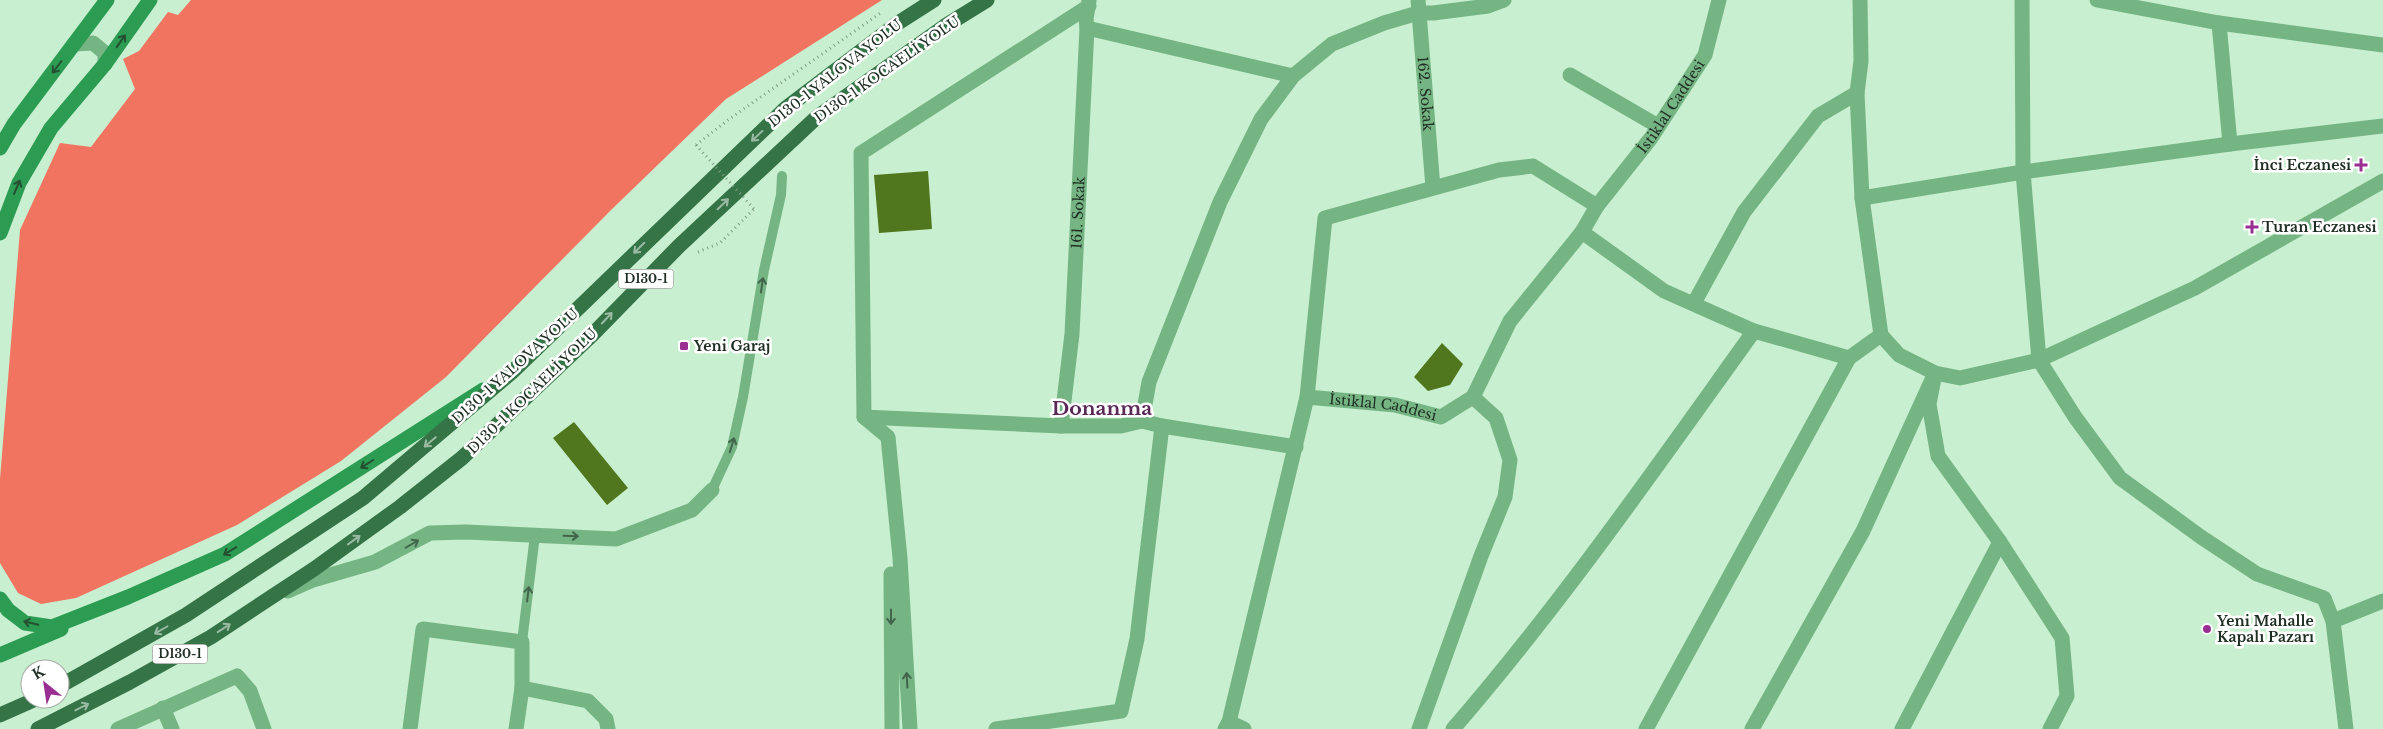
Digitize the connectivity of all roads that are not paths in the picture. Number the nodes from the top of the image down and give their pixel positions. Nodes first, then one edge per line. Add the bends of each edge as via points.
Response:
1 (107, 0) edge
2 (150, 0) edge
3 (934, 0) edge
4 (986, 0) edge
5 (1504, 0) edge
6 (1719, 0) edge
7 (1860, 0) edge
8 (2022, 0) edge
9 (2097, 0) edge
10 (1089, 3) edge
11 (1418, 6) edge
12 (2219, 23) junction
13 (1088, 28) junction
14 (74, 44) junction
15 (2383, 45) edge
16 (105, 64) junction
17 (1570, 75) dead end
18 (1293, 76) junction
19 (1857, 93) junction
20 (1658, 126) junction
21 (2383, 126) edge
22 (2230, 144) junction
23 (0, 148) edge
24 (2023, 172) junction
25 (782, 176) dead end
26 (2383, 181) edge
27 (1433, 188) junction
28 (1862, 198) junction
29 (1597, 206) junction
30 (1582, 232) junction
31 (0, 233) edge
32 (1694, 303) junction
33 (1754, 331) junction
34 (1881, 335) junction
35 (1849, 358) junction
36 (2039, 360) junction
37 (512, 372) junction
38 (1934, 373) junction
39 (1307, 397) junction
40 (1473, 397) junction
41 (864, 417) junction
42 (1142, 421) junction
43 (1061, 426) junction
44 (1162, 426) junction
45 (1296, 447) junction
46 (712, 490) joint
47 (535, 535) junction
48 (2000, 542) junction
49 (128, 597) junction
50 (0, 599) edge
51 (269, 599) junction
52 (2383, 601) edge
53 (2333, 621) junction
54 (522, 642) junction
55 (0, 655) edge
56 (70, 680) edge
57 (522, 688) junction
58 (20, 706) edge
59 (164, 708) junction
60 (0, 715) edge
61 (1227, 726) edge
62 (38, 729) edge
63 (118, 729) edge
64 (172, 729) edge
65 (264, 729) edge
66 (410, 729) edge
67 (516, 729) edge
68 (608, 729) edge
69 (892, 729) edge
70 (910, 729) edge
71 (996, 729) edge
72 (1244, 729) edge
73 (1418, 729) edge
74 (1454, 729) edge
75 (1646, 729) edge
76 (1752, 729) edge
77 (1902, 729) edge
78 (2050, 729) edge
79 (2346, 729) edge

1 - 14 main road
16 -> 2 main road
3 -> 37 highway, D130-1 YALOVA YOLU / D130-1 via 898,23 786,108
51 -> 4 highway, D130-1 KOCAELİ YOLU / D130-1 via 400,507 462,458 817,117
5 - 11 street via 1488,6 1433,14
6 - 20 street, İstiklal Caddesi via 1706,55
7 - 19 street via 1861,61
8 - 24 street
9 - 12 street
10 - 13 street, 161. Sokak
10 - 41 street via 861,153
11 - 18 street via 1332,44
11 - 27 street, 162. Sokak
12 - 15 street
12 - 22 street
13 - 18 street
13 - 43 street, 161. Sokak via 1072,334
14 - 16 street via 93,43 104,53
14 -> 23 main road via 14,124
31 -> 16 main road via 19,183 51,128
17 - 20 street
18 - 42 street via 1260,119 1220,202 1149,382
19 - 28 street
19 - 32 street via 1818,116 1744,212
20 - 29 street, İstiklal Caddesi
21 - 22 street
22 - 24 street
24 - 28 street
24 - 36 street
46 -> 25 lane via 732,448
26 - 36 street via 2195,288
27 - 29 street via 1499,170 1533,166
27 - 39 street via 1325,218
28 - 34 street
29 - 30 street, İstiklal Caddesi
30 - 32 street via 1664,291
30 - 40 street, İstiklal Caddesi via 1510,321
32 - 33 street
33 - 35 street
33 - 74 street via 1599,548
34 - 35 street
34 - 38 street via 1899,354
35 - 75 street
36 - 38 street via 1960,378
36 - 53 street via 2075,417 2120,478 2201,538 2257,574 2324,598
37 -> 49 main road via 225,554
37 -> 56 highway, D130-1 YALOVA YOLU / D130-1 via 363,498 186,615
38 - 48 street via 1929,404 1938,456
38 - 76 street via 1863,531
39 - 40 street, İstiklal Caddesi via 1395,405 1441,417
39 - 45 street
40 - 73 street via 1496,418 1510,460 1505,497
41 - 43 street
41 -> 69 street via 879,432 884,477 891,559
70 -> 41 street via 900,558 888,437
42 - 43 street via 1121,426
42 - 44 street
44 - 45 street
44 - 71 street via 1137,639 1121,711
45 - 61 street
47 -> 46 street via 616,539 692,510
51 -> 47 street via 313,580 375,562 430,533
54 -> 47 lane
48 - 77 street
48 - 78 street via 2062,638 2066,696
49 -> 50 main road via 52,627 25,623
49 - 55 main road
62 -> 51 highway, D130-1 KOCAELİ YOLU / D130-1 via 211,637
52 - 53 street
53 - 79 street
54 - 57 street
54 - 66 street via 423,629
57 - 67 street
57 - 68 street via 588,701 606,718
58 - 60 highway
59 - 63 street
59 - 64 street
59 - 65 street via 237,676 250,691
61 - 72 street

